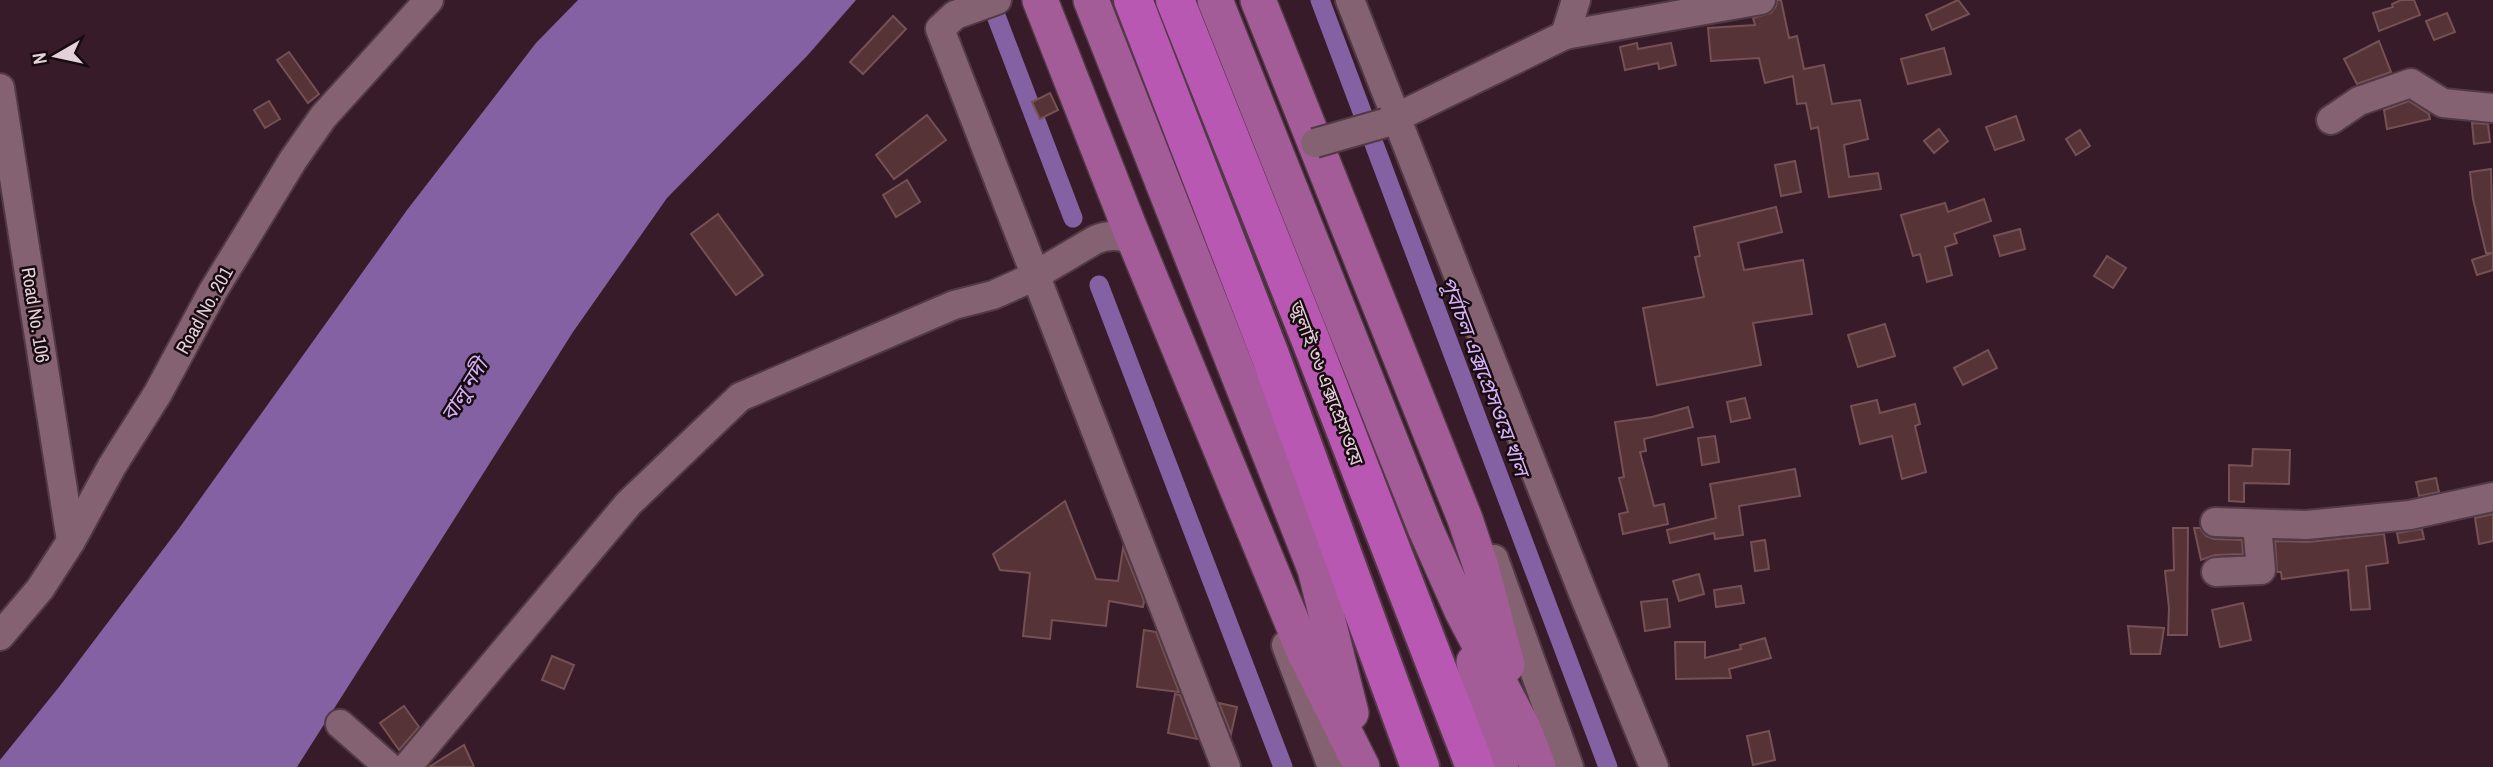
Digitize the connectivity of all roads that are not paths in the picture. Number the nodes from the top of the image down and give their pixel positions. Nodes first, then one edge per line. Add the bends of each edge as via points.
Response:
1 (429, 0) edge
2 (997, 0) edge
3 (1027, 0) edge
4 (1040, 0) edge
5 (1091, 0) edge
6 (1133, 0) edge
7 (1175, 0) edge
8 (1215, 0) edge
9 (1258, 0) edge
10 (1273, 0) edge
11 (1350, 0) edge
12 (1576, 0) edge
13 (1761, 0) edge
14 (1565, 35) junction
15 (0, 88) edge
16 (2493, 108) edge
17 (2331, 120) dead end
18 (1391, 121) junction
19 (1321, 141) junction
20 (1129, 238) junction
21 (1036, 275) junction
22 (1326, 332) junction
23 (1254, 363) junction
24 (2493, 498) edge
25 (2215, 523) dead end
26 (2257, 524) junction
27 (71, 541) junction
28 (1315, 569) junction
29 (2216, 572) dead end
30 (1462, 611) junction
31 (0, 636) edge
32 (340, 724) dead end
33 (1523, 727) junction
34 (1419, 764) edge
35 (389, 767) edge
36 (407, 767) edge
37 (1226, 767) edge
38 (1332, 767) edge
39 (1363, 767) edge
40 (1475, 767) edge
41 (1501, 767) edge
42 (1538, 767) edge
43 (1569, 767) edge
44 (1654, 767) edge

1 - 27 street, Road No. 201 via 323,117 293,160
2 - 21 street via 955,15 940,29
3 - 20 street
4 - 20 main road
5 - 23 main road
6 - 23 highway
7 - 22 highway, জুলাই ৩৬ এক্সপ্রেসওয়ে
8 - 22 main road
9 - 19 main road
10 - 19 street
11 - 18 street
12 - 14 street
13 - 14 street
14 - 18 street
15 - 27 street, Road No. 106
16 - 17 street via 2443,103 2411,83 2359,101
18 - 19 street, bridge
18 - 44 street
19 - 33 main road via 1465,519
19 - 43 street via 1481,524
20 - 21 street via 1104,236
20 - 38 street
20 - 39 main road via 1304,651
21 - 36 street via 993,295 954,305 740,397 629,503
21 - 37 street
22 - 30 main road
22 - 40 highway, জুলাই ৩৬ এক্সপ্রেসওয়ে
23 - 28 main road
23 - 34 highway
24 - 26 street via 2410,514 2306,525
25 - 26 street
26 - 29 street via 2261,570
27 - 31 street, Road No. 201 via 40,589
28 - 34 main road
28 - 39 main road
30 - 33 main road
30 - 41 main road
32 - 35 street
33 - 42 main road

